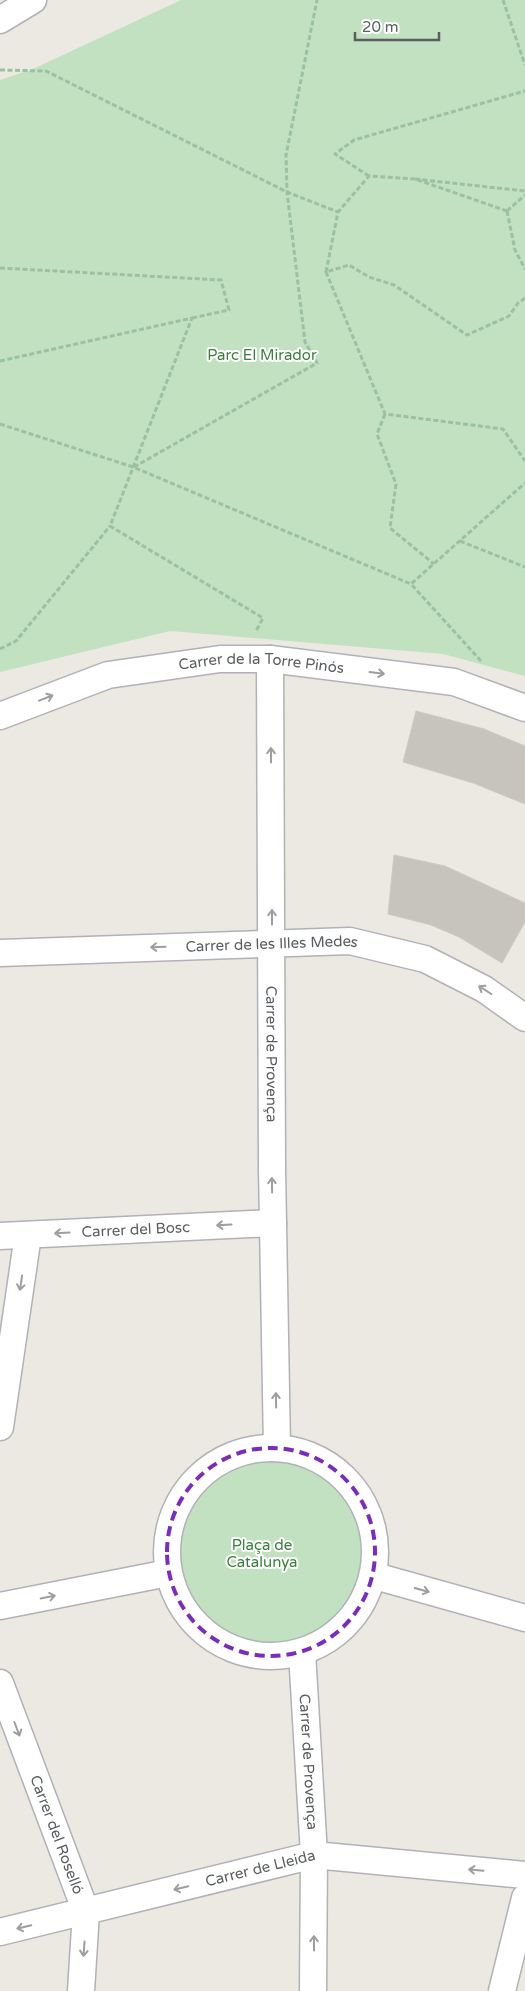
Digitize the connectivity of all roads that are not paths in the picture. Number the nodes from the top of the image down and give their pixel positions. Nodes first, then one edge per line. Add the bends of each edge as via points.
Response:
1 (33, 0) edge
2 (0, 20) edge
3 (270, 659) junction
4 (525, 708) edge
5 (0, 716) edge
6 (272, 943) junction
7 (0, 953) edge
8 (525, 1018) edge
9 (273, 1223) junction
10 (28, 1235) junction
11 (0, 1236) edge
12 (0, 1427) edge
13 (277, 1448) junction
14 (168, 1573) junction
15 (375, 1576) junction
16 (0, 1606) edge
17 (525, 1618) edge
18 (302, 1652) junction
19 (0, 1683) edge
20 (314, 1855) junction
21 (525, 1875) edge
22 (525, 1898) edge
23 (86, 1912) junction
24 (0, 1932) edge
25 (81, 1991) edge
26 (313, 1991) edge
27 (502, 1991) edge

1 - 2 street
3 -> 4 street, Carrer de la Torre Pinós via 454,682
5 -> 3 street, Carrer de la Torre Pinós via 108,675 220,659
6 -> 3 street, Carrer de Provença
6 -> 7 street, Carrer de les Illes Medes
8 -> 6 street, Carrer de les Illes Medes via 484,989 425,959 350,941
9 -> 6 street, Carrer de Provença
9 -> 10 street, Carrer del Bosc
13 -> 9 street, Carrer de Provença
10 - 11 street, Carrer del Bosc
10 -> 12 street
13 - 14 street via 267,1446 244,1450 210,1466 195,1479 174,1512 168,1533
13 - 15 street via 316,1456 344,1477 357,1492 372,1523 376,1541
16 -> 14 street
14 - 18 street via 188,1616 210,1638 244,1654 267,1657
15 -> 17 street
15 - 18 street via 348,1623 320,1645
18 - 20 street, Carrer de Provença
19 -> 23 street, Carrer del Roselló
21 -> 20 street, Carrer de Lleida
20 -> 23 street, Carrer de Lleida
26 -> 20 street, Carrer de Provença
22 - 27 street
23 -> 24 street, Carrer de Lleida
23 -> 25 street, Carrer del Roselló

